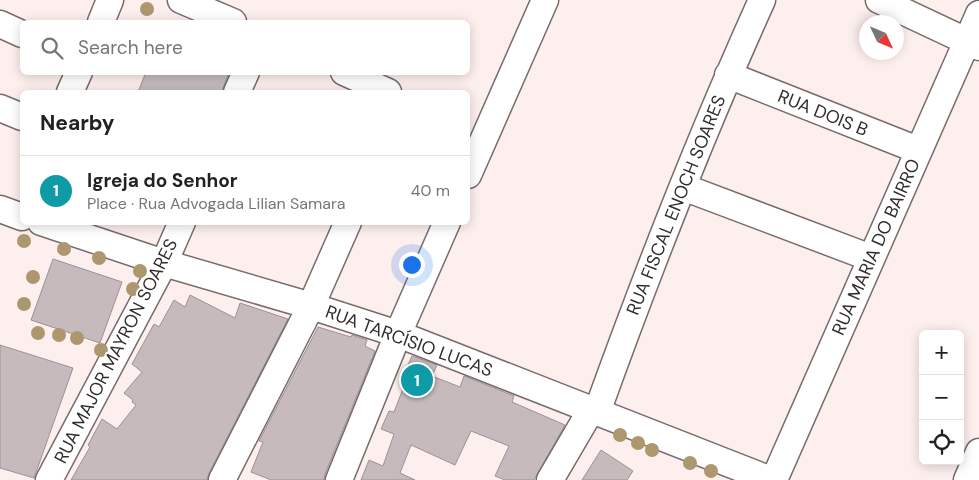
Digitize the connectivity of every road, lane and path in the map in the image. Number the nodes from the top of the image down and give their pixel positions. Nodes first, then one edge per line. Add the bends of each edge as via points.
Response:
1 (110, 0) edge
2 (181, 0) edge
3 (546, 0) edge
4 (762, 0) edge
5 (879, 0) edge
6 (979, 14) edge
7 (102, 20) edge
8 (228, 20) edge
9 (0, 24) edge
10 (20, 33) edge
11 (973, 44) edge
12 (78, 75) edge
13 (245, 75) edge
14 (351, 75) edge
15 (728, 75) junction
16 (71, 90) edge
17 (238, 90) edge
18 (384, 90) edge
19 (0, 108) edge
20 (20, 116) edge
21 (476, 132) edge
22 (918, 150) junction
23 (470, 164) edge
24 (683, 187) junction
25 (55, 225) edge
26 (181, 225) edge
27 (347, 225) edge
28 (446, 225) edge
29 (871, 258) junction
30 (164, 263) junction
31 (311, 306) junction
32 (398, 334) junction
33 (594, 411) junction
34 (979, 452) edge
35 (767, 479) edge
36 (50, 480) edge
37 (222, 480) edge
38 (339, 480) edge
39 (550, 480) edge
40 (967, 480) edge

1 - 7 street
2 - 8 street
3 - 21 street
4 - 15 street, RUA FISCAL ENOCH SOARES
5 - 11 street
6 - 11 street, RUA MARIA DO BAIRRO
9 - 10 street
11 - 22 street, RUA MARIA DO BAIRRO
12 - 16 street
13 - 17 street
14 - 18 street
15 - 22 street, RUA DOIS B
15 - 24 street, RUA FISCAL ENOCH SOARES
19 - 20 street
21 - 23 street
22 - 29 street, RUA MARIA DO BAIRRO
24 - 29 street
24 - 33 street, RUA FISCAL ENOCH SOARES
25 - 30 street, RUA TARCÍSIO LUCAS
26 - 30 street, RUA MAJOR MAYRON SOARES
27 - 31 street
28 - 32 street
29 - 35 street, RUA MARIA DO BAIRRO
30 - 31 street, RUA TARCÍSIO LUCAS
30 - 36 street, RUA MAJOR MAYRON SOARES
31 - 32 street, RUA TARCÍSIO LUCAS
31 - 37 street
32 - 33 street, RUA TARCÍSIO LUCAS
32 - 38 street
33 - 35 street, RUA TARCÍSIO LUCAS
33 - 39 street, RUA FISCAL ENOCH SOARES
34 - 40 street

